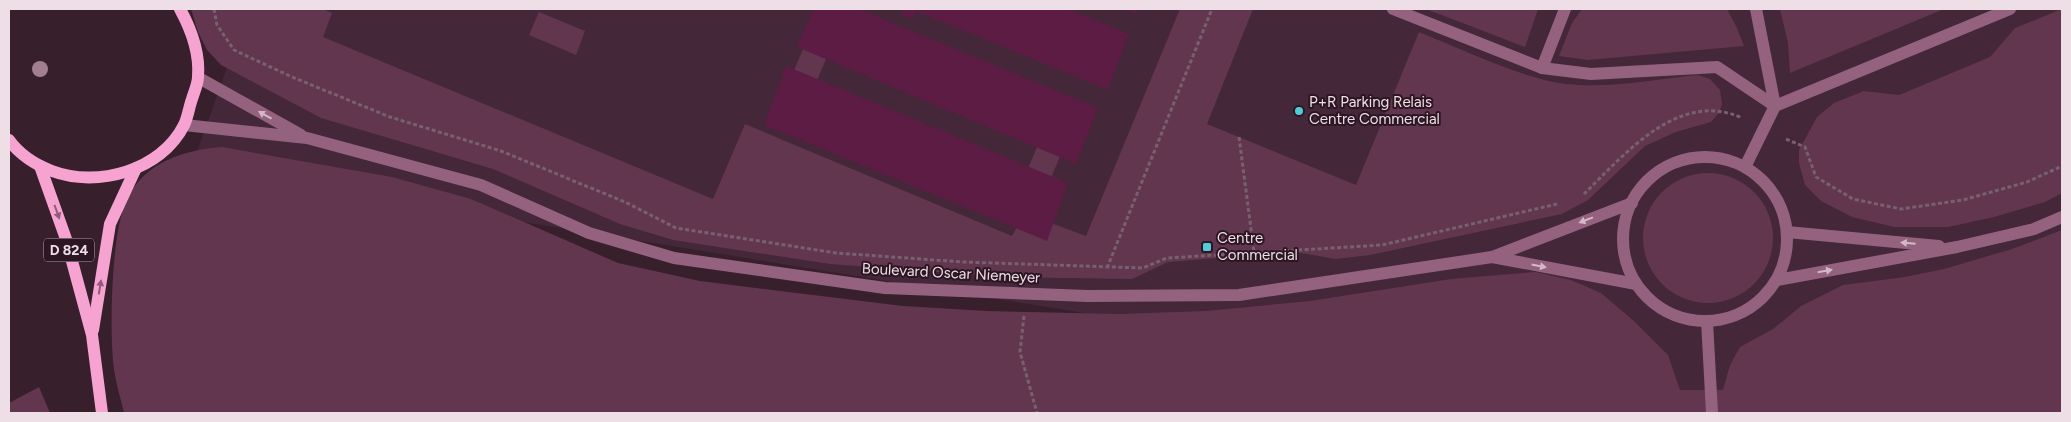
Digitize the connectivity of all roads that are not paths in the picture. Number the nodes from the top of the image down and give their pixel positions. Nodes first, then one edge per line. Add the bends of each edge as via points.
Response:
1 (180, 9) edge
2 (1393, 9) edge
3 (1566, 9) edge
4 (1756, 9) edge
5 (2010, 9) edge
6 (1542, 68) junction
7 (198, 78) junction
8 (1774, 106) junction
9 (184, 125) junction
10 (307, 138) junction
11 (10, 145) edge
12 (40, 166) junction
13 (1745, 167) junction
14 (136, 168) junction
15 (1632, 203) junction
16 (2062, 217) edge
17 (1787, 232) junction
18 (1957, 247) junction
19 (1492, 257) junction
20 (1777, 280) junction
21 (1636, 284) junction
22 (1707, 321) junction
23 (92, 335) junction
24 (102, 413) edge
25 (1712, 413) edge

1 - 7 main road via 195,42
2 - 6 street
3 - 6 street
4 - 8 street
5 - 8 street
6 - 8 street via 1591,74 1717,67
7 - 9 main road
10 -> 7 street, Boulevard Oscar Niemeyer
8 - 13 street
9 - 10 street, Boulevard Oscar Niemeyer
9 - 14 main road via 171,142
10 - 19 street, Boulevard Oscar Niemeyer via 481,185 590,233 674,258 885,288 1239,295
11 - 12 main road
12 - 14 main road via 63,175 88,178 113,176
12 -> 23 main road, D 824 via 66,239
13 - 15 street via 1720,159 1694,158 1668,166 1647,181
13 - 17 street via 1774,195 1783,213
23 -> 14 main road, D 824 via 110,224
15 -> 19 street, Boulevard Oscar Niemeyer
15 - 21 street via 1624,230 1625,258
16 - 18 street via 2034,228
18 -> 17 street
17 - 20 street via 1786,257
20 -> 18 street
19 -> 21 street, Boulevard Oscar Niemeyer
20 - 22 street via 1759,302 1735,316
21 - 22 street via 1655,304 1680,318
22 - 25 street
23 - 24 main road, D 824

